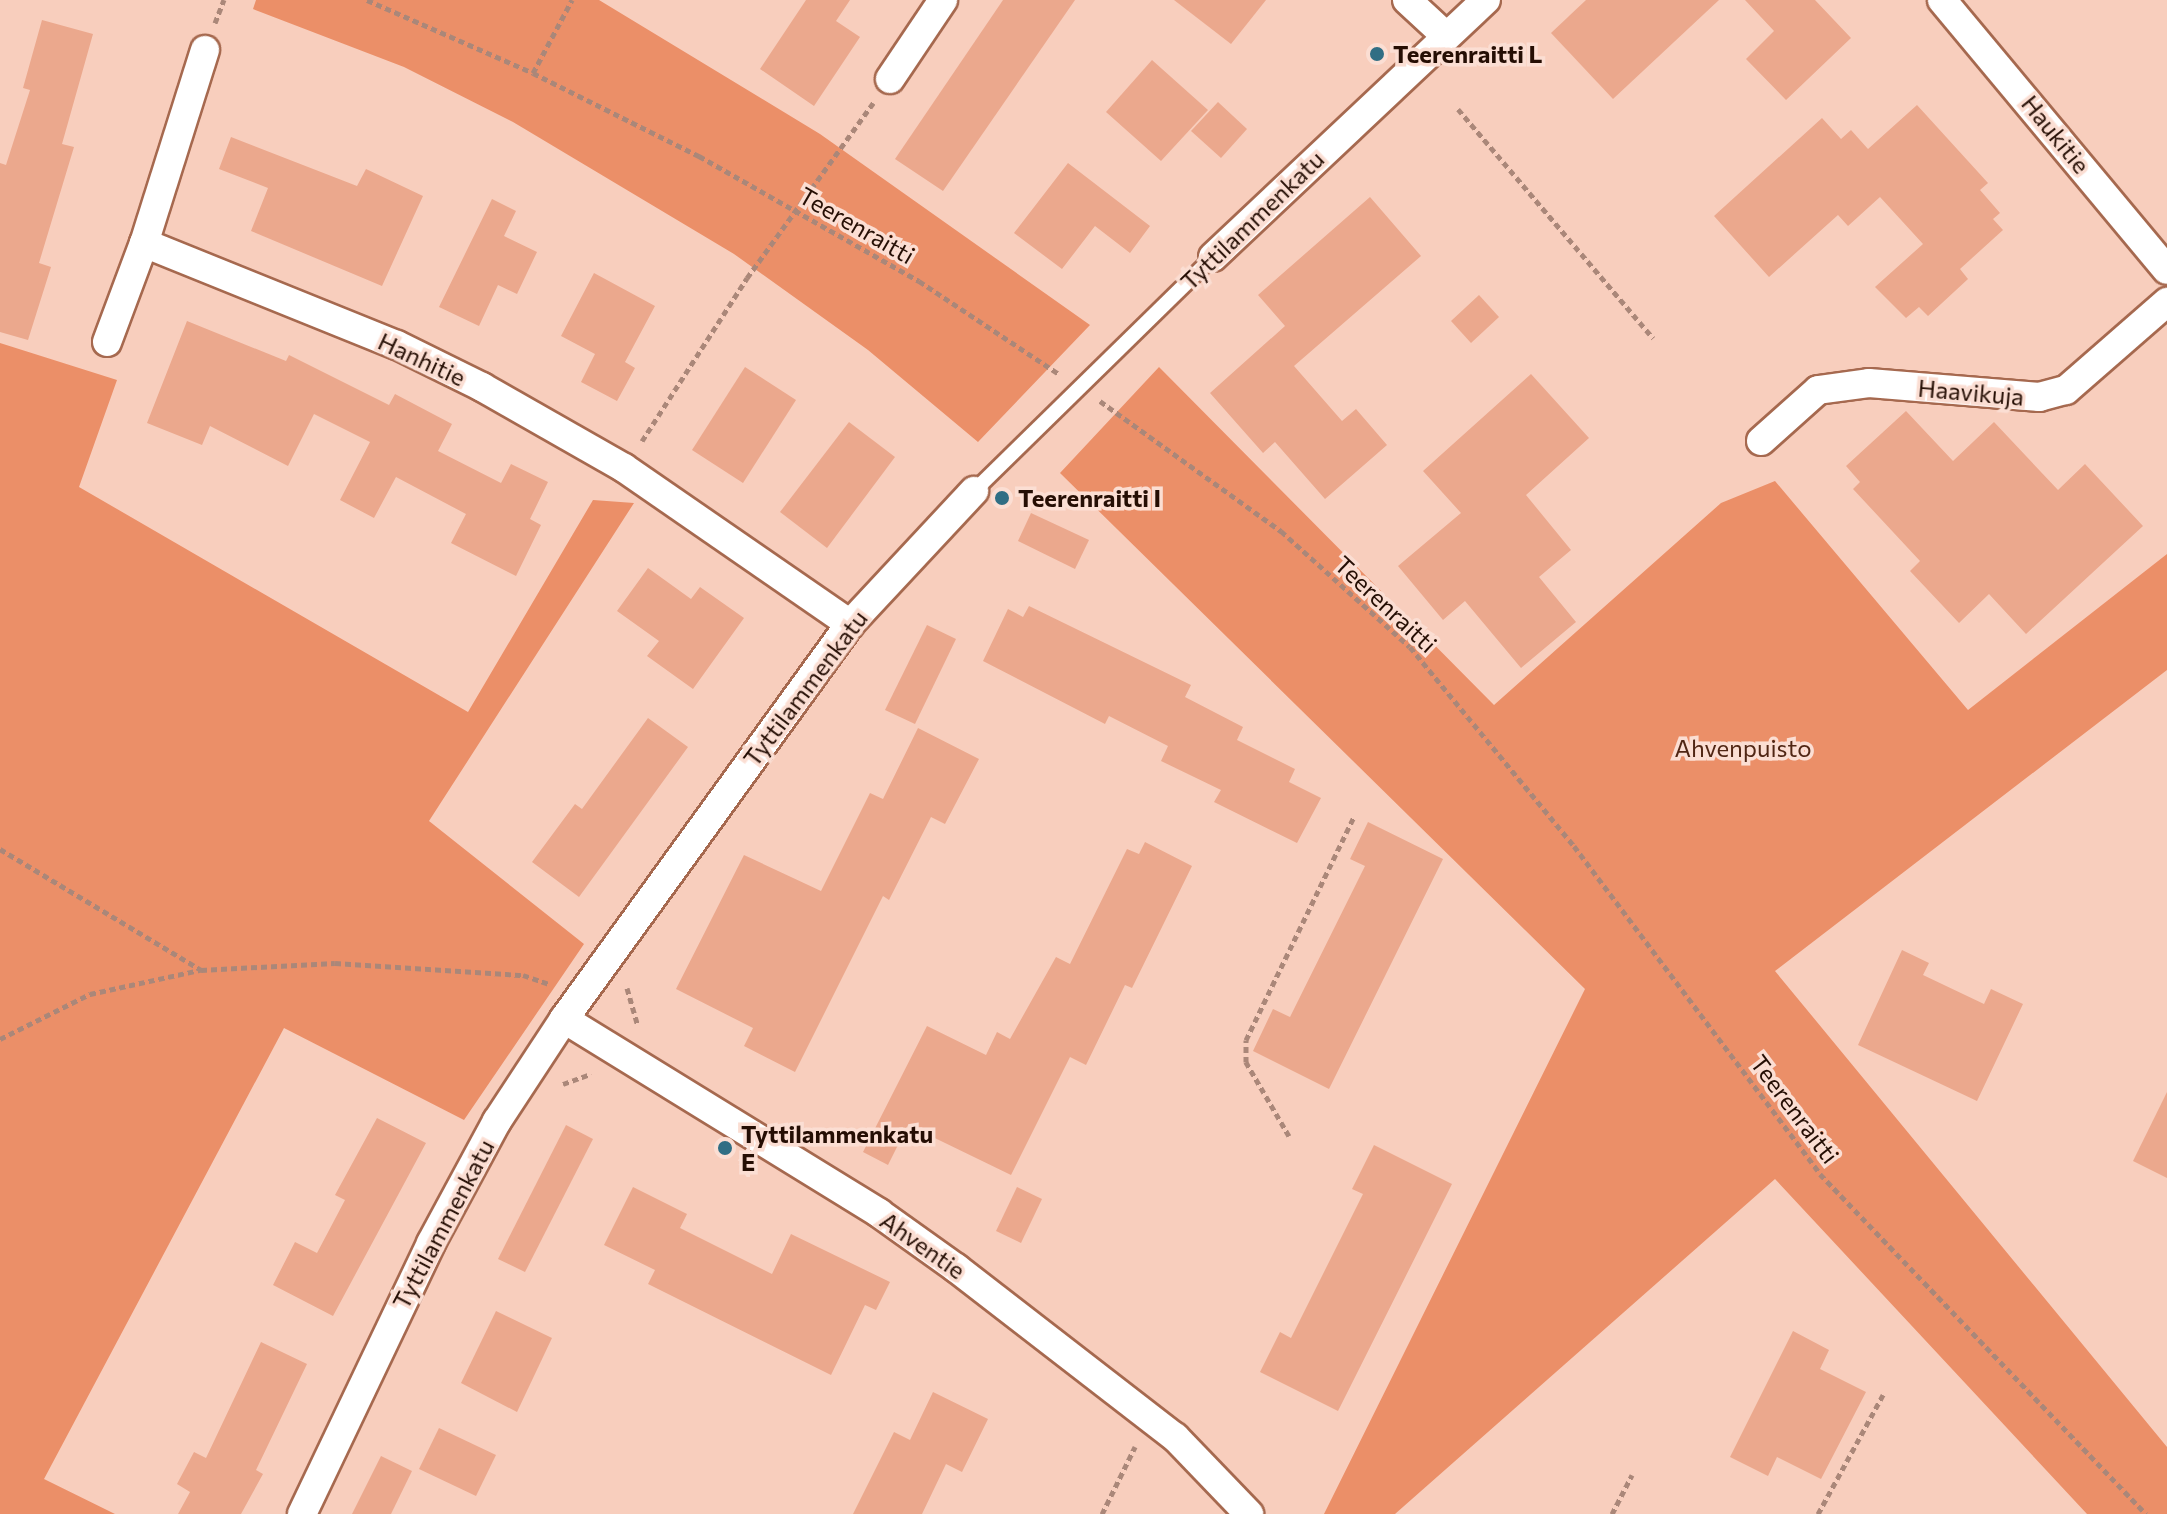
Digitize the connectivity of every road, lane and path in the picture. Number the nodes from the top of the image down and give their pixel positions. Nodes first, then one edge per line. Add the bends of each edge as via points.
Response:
1 (367, 0) edge
2 (572, 0) edge
3 (943, 0) edge
4 (1407, 0) edge
5 (1486, 0) edge
6 (1942, 0) edge
7 (1446, 36) junction
8 (205, 50) dead end
9 (533, 73) junction
10 (890, 79) joint
11 (1458, 109) dead end
12 (795, 210) junction
13 (144, 243) junction
14 (1213, 257) joint
15 (2167, 270) edge
16 (2167, 302) edge
17 (1653, 338) dead end
18 (107, 342) dead end
19 (1109, 388) dead end
20 (1082, 389) junction
21 (1098, 400) junction
22 (1087, 411) dead end
23 (1761, 441) dead end
24 (624, 468) junction
25 (974, 491) joint
26 (850, 624) junction
27 (1354, 817) dead end
28 (0, 849) edge
29 (201, 970) junction
30 (630, 972) dead end
31 (572, 1007) junction
32 (648, 1034) dead end
33 (0, 1039) edge
34 (1289, 1136) dead end
35 (1883, 1395) dead end
36 (1150, 1417) junction
37 (1632, 1475) dead end
38 (302, 1514) edge
39 (1102, 1514) edge
40 (1249, 1514) edge
41 (1612, 1514) edge
42 (1818, 1514) edge
43 (2146, 1514) edge

1 - 9 path, Teerenraitti
2 - 9 path
3 - 10 street
4 - 7 street
5 - 7 street, Tyttilammenkatu
6 - 15 street, Haukitie
7 - 14 street, Tyttilammenkatu
8 - 13 street
9 - 12 path, Teerenraitti
10 - 12 path
11 - 17 path
12 - 20 path, Teerenraitti via 919,281
12 - 24 path
13 - 18 street
13 - 24 street, Hanhitie via 397,345
14 - 20 lane, Tyttilammenkatu
16 - 23 street, Haavikuja via 2066,390 2039,397 1869,383 1818,390
19 - 21 path
20 - 21 path, Teerenraitti
20 - 25 lane, Tyttilammenkatu
21 - 22 path
21 - 43 path, Teerenraitti via 1281,531 1410,647 1574,846 1820,1174
24 - 26 street, Hanhitie
25 - 26 street, Tyttilammenkatu
26 - 31 street, Tyttilammenkatu
27 - 34 path via 1246,1040 1246,1062
28 - 29 path
29 - 31 path via 335,963 523,975
29 - 33 path via 90,994
30 - 32 path via 628,1009
31 - 36 street, Ahventie via 879,1213
31 - 38 street, Tyttilammenkatu via 497,1121 431,1243
35 - 42 path
36 - 39 path
36 - 40 street, Ahventie
37 - 41 path

